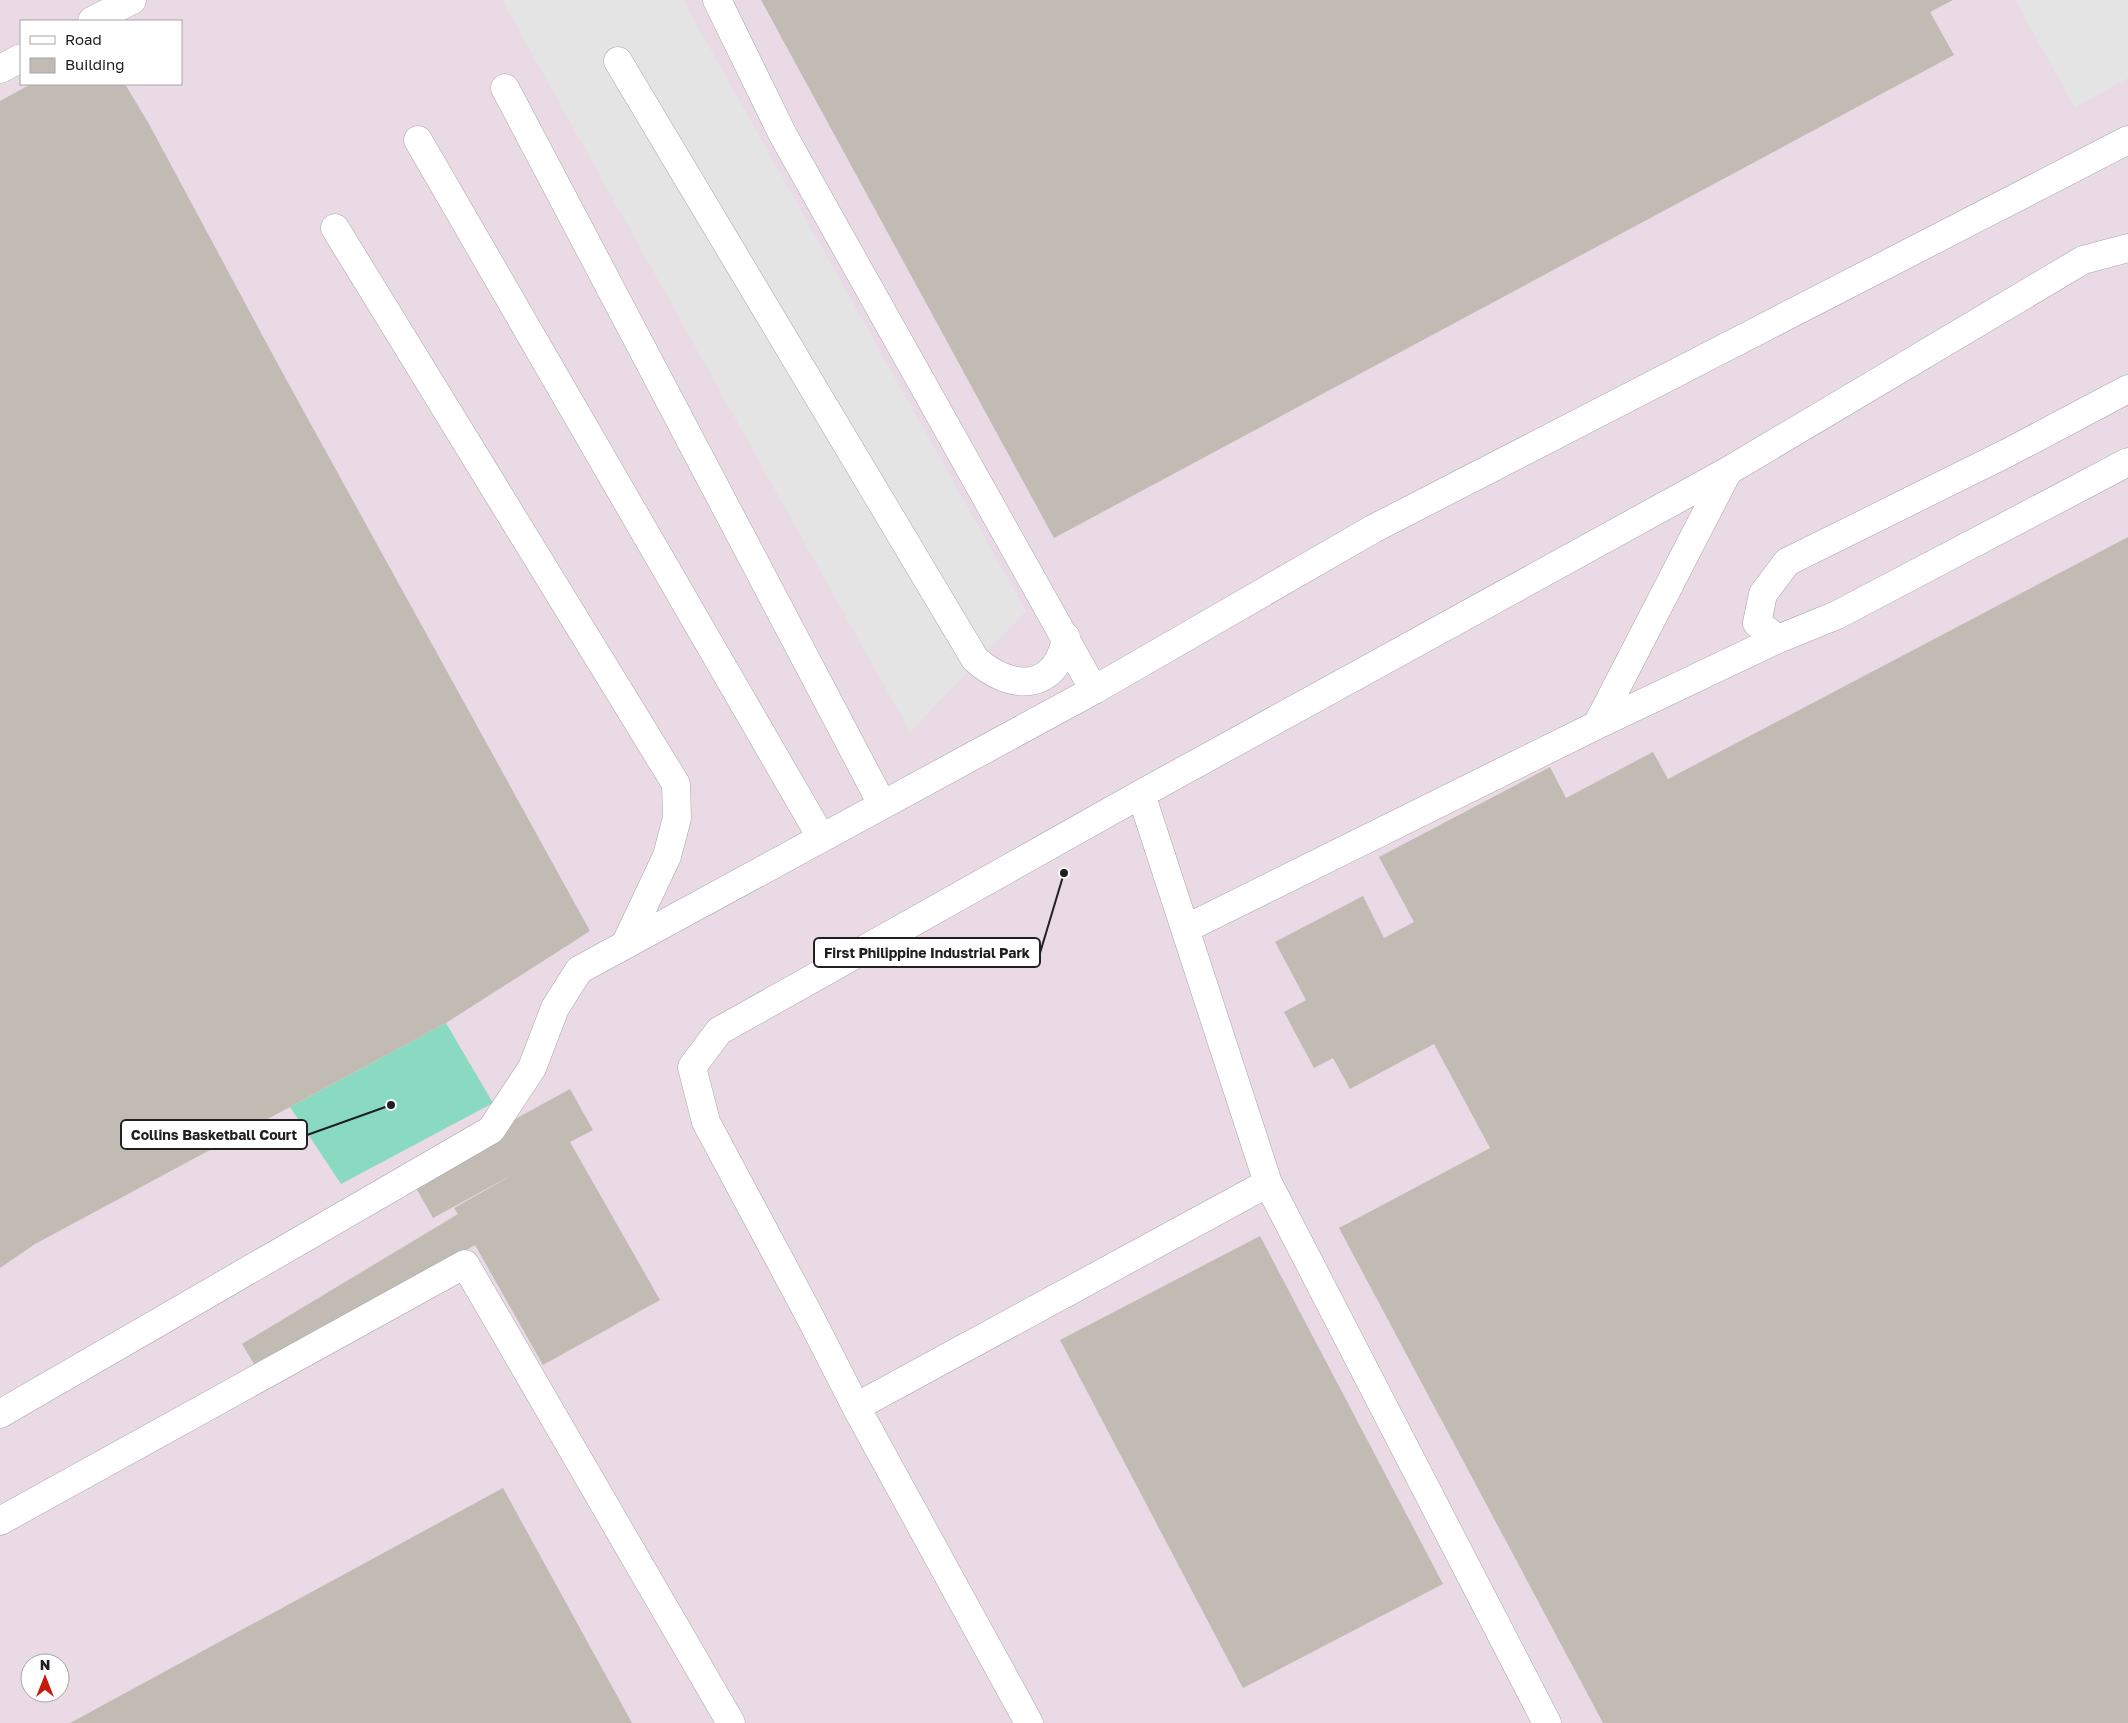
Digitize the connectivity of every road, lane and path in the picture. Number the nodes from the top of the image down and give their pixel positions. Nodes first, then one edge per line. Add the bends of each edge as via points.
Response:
1 (132, 0) edge
2 (717, 0) edge
3 (94, 20) edge
4 (20, 59) edge
5 (618, 61) dead end
6 (0, 69) edge
7 (505, 88) dead end
8 (418, 140) dead end
9 (2128, 140) edge
10 (335, 228) dead end
11 (2128, 248) edge
12 (2128, 390) edge
13 (2128, 462) edge
14 (1728, 471) junction
15 (1066, 637) junction
16 (1778, 639) junction
17 (1094, 690) junction
18 (1597, 725) junction
19 (1142, 794) junction
20 (882, 804) junction
21 (821, 837) junction
22 (1185, 929) junction
23 (626, 943) junction
24 (1268, 1183) junction
25 (856, 1407) junction
26 (0, 1414) edge
27 (0, 1521) edge
28 (731, 1723) edge
29 (1029, 1723) edge
30 (1547, 1723) edge

1 - 3 lane
2 - 15 lane via 783,135
4 - 6 lane
5 - 15 lane via 975,659 1002,678 1021,683 1039,678 1054,667 1063,654
7 - 20 lane
8 - 21 lane
9 - 17 lane via 1372,529
10 - 23 lane via 676,784 678,818 667,856
11 - 14 lane via 2083,260
12 - 16 lane via 1787,562 1763,594 1757,623
13 - 16 lane via 1837,615
14 - 18 lane
14 - 19 lane
15 - 17 lane
16 - 18 lane
17 - 20 lane
18 - 22 lane
19 - 22 lane
19 - 25 lane via 719,1031 692,1067 706,1122
20 - 21 lane
21 - 23 lane
22 - 24 lane
23 - 26 lane via 579,970 555,1008 532,1068 491,1130
24 - 25 lane
24 - 30 lane
25 - 29 lane
27 - 28 lane via 465,1264

